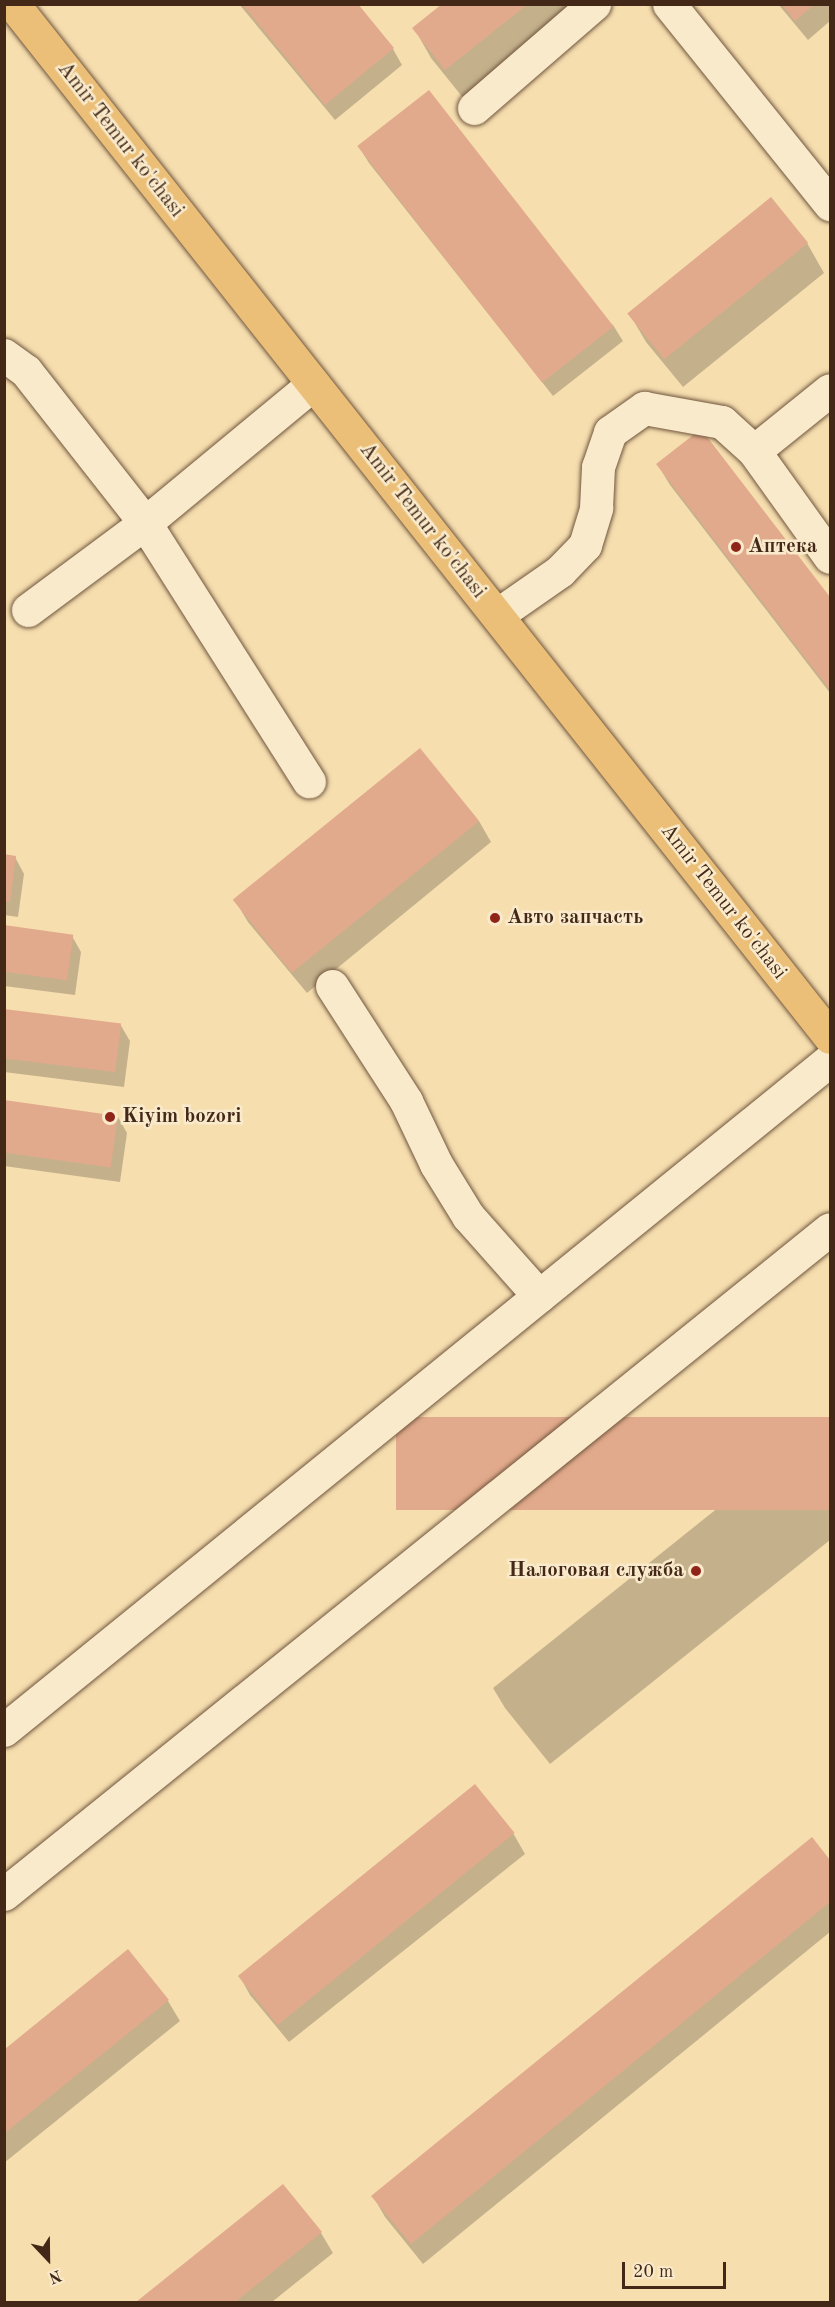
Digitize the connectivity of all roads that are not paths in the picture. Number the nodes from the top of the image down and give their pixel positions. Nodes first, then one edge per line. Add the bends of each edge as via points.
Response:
1 (13, 4) edge
2 (594, 4) edge
3 (669, 4) edge
4 (474, 108) dead end
5 (831, 204) edge
6 (4, 356) edge
7 (313, 384) junction
8 (831, 390) edge
9 (754, 451) junction
10 (145, 523) junction
11 (831, 557) edge
12 (28, 610) dead end
13 (497, 615) junction
14 (309, 781) dead end
15 (332, 986) dead end
16 (831, 1037) edge
17 (831, 1060) edge
18 (831, 1229) edge
19 (539, 1296) junction
20 (4, 1730) edge
21 (4, 1894) edge

1 - 7 main road, Amir Temur ko'chasi
2 - 4 street
3 - 5 street
6 - 10 street via 26,371
7 - 10 street
7 - 13 main road, Amir Temur ko'chasi
8 - 9 street
9 - 11 street
9 - 13 street via 722,422 644,408 610,432 598,467 596,508 585,545 560,571
10 - 12 street
10 - 14 street
13 - 16 main road, Amir Temur ko'chasi
15 - 19 street via 406,1101 436,1164 468,1216
17 - 19 street
18 - 21 street
19 - 20 street

